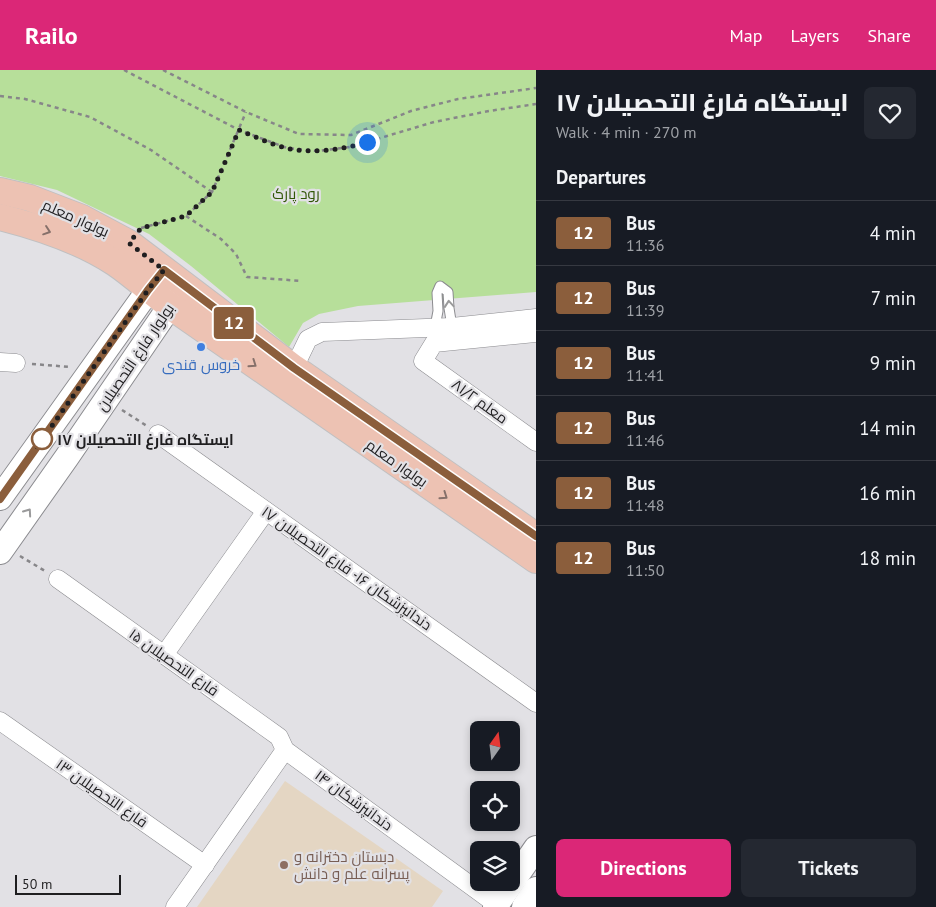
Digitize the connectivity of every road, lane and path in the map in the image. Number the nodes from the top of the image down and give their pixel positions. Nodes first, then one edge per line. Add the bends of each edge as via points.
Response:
1 (124, 70) edge
2 (163, 70) edge
3 (536, 88) edge
4 (0, 96) edge
5 (536, 104) edge
6 (246, 112) junction
7 (239, 130) junction
8 (0, 192) edge
9 (212, 192) junction
10 (186, 216) junction
11 (0, 217) edge
12 (129, 243) junction
13 (164, 270) junction
14 (302, 281) dead end
15 (185, 285) junction
16 (148, 290) junction
17 (170, 306) junction
18 (536, 318) edge
19 (536, 333) edge
20 (8, 362) edge
21 (294, 368) junction
22 (92, 369) junction
23 (106, 399) junction
24 (158, 434) joint
25 (536, 442) edge
26 (0, 498) edge
27 (266, 511) junction
28 (536, 536) edge
29 (2, 549) edge
30 (536, 560) edge
31 (58, 579) joint
32 (164, 655) junction
33 (536, 703) edge
34 (0, 720) edge
35 (285, 750) junction
36 (536, 848) edge
37 (205, 865) junction
38 (536, 889) edge
39 (496, 906) edge
40 (175, 907) edge
41 (524, 907) edge

1 - 7 path
2 - 6 path
3 - 6 path via 449,101 411,111 352,135 299,134
4 - 9 path via 25,99 90,117 151,150
5 - 7 path via 434,122 350,147 317,151 287,148
6 - 7 path
7 - 9 path
8 - 12 main road, بولوار معلم via 30,198 82,218
9 - 10 path
10 - 12 path via 141,228
10 - 14 path via 221,239 236,254 247,277
11 -> 16 main road, بولوار معلم via 72,240 114,263
12 - 13 main road, بولوار معلم
13 - 15 main road, بولوار معلم
13 - 16 main road, بولوار فارغ التحصیلان
15 - 17 main road, بولوار فارغ التحصیلان
15 - 21 main road, بولوار معلم
16 - 17 main road, بولوار معلم
16 - 22 main road, بولوار فارغ التحصیلان
17 - 23 main road, بولوار فارغ التحصیلان
17 -> 30 main road, بولوار معلم
18 - 21 street via 444,327 322,332 308,339
19 - 25 street, معلم ۸۱/۲ via 434,343 423,361
20 - 22 path
21 - 28 main road, بولوار معلم
22 - 26 main road, بولوار فارغ التحصیلان
23 - 24 path
29 -> 23 main road, بولوار فارغ التحصیلان
24 - 27 street, دندانپزشکان ۱۶- فارغ التحصیلان ۱۷
27 - 32 street
27 - 33 street, دندانپزشکان ۱۶- فارغ التحصیلان ۱۷
29 - 31 path
31 - 32 street, فارغ التحصیلان ۱۵
32 - 35 street, فارغ التحصیلان ۱۵ via 279,737
34 - 37 street, فارغ التحصیلان ۱۳
35 - 37 street
35 - 39 street, دندانپزشکان ۱۴
36 - 39 main road
37 - 40 street
38 - 41 main road

